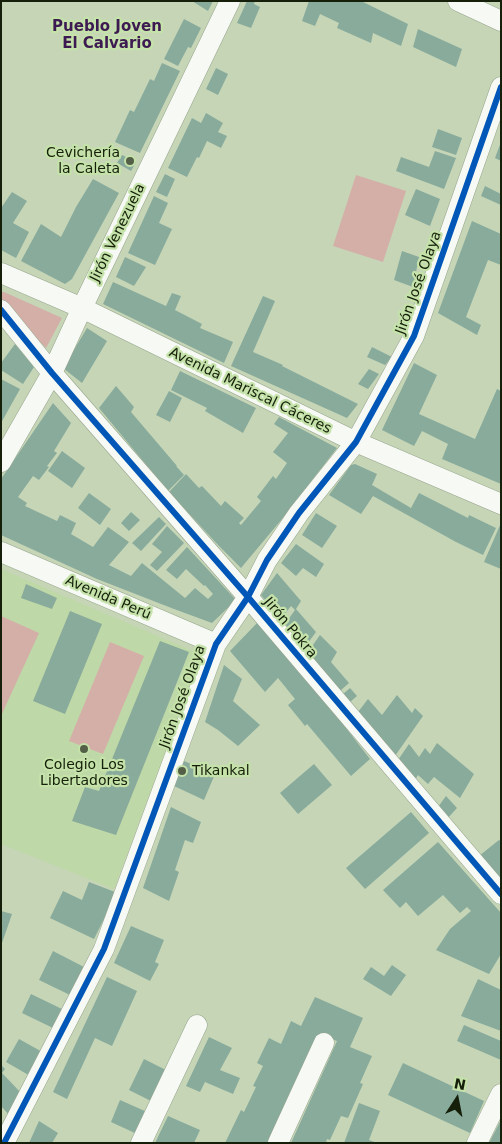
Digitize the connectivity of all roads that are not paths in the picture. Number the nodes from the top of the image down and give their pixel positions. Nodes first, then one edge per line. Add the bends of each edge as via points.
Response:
1 (230, 1) edge
2 (458, 1) edge
3 (501, 21) edge
4 (501, 87) edge
5 (1, 273) edge
6 (82, 308) junction
7 (1, 310) edge
8 (52, 374) junction
9 (356, 442) junction
10 (1, 462) edge
11 (501, 504) edge
12 (1, 552) edge
13 (248, 597) junction
14 (216, 644) junction
15 (501, 894) edge
16 (197, 1026) dead end
17 (324, 1043) dead end
18 (501, 1094) edge
19 (6, 1138) edge
20 (141, 1143) edge
21 (278, 1143) edge
22 (478, 1143) edge

1 - 6 street, Jirón Venezuela
2 - 3 street
4 - 9 street, Jirón José Olaya via 414,336
5 - 6 street, Avenida Mariscal Cáceres
6 - 8 street, Jirón Venezuela
6 - 9 street, Avenida Mariscal Cáceres
7 - 8 street, Jirón Pokra
8 - 10 street, Jirón Venezuela
8 - 13 street, Jirón Pokra
9 - 11 street, Avenida Mariscal Cáceres
9 - 13 street, Jirón José Olaya via 299,513
12 - 14 street, Avenida Perú
13 - 14 street, Jirón José Olaya
13 - 15 street, Jirón Pokra
14 - 19 street, Jirón José Olaya via 104,949
16 - 20 street
17 - 21 street
18 - 22 street

